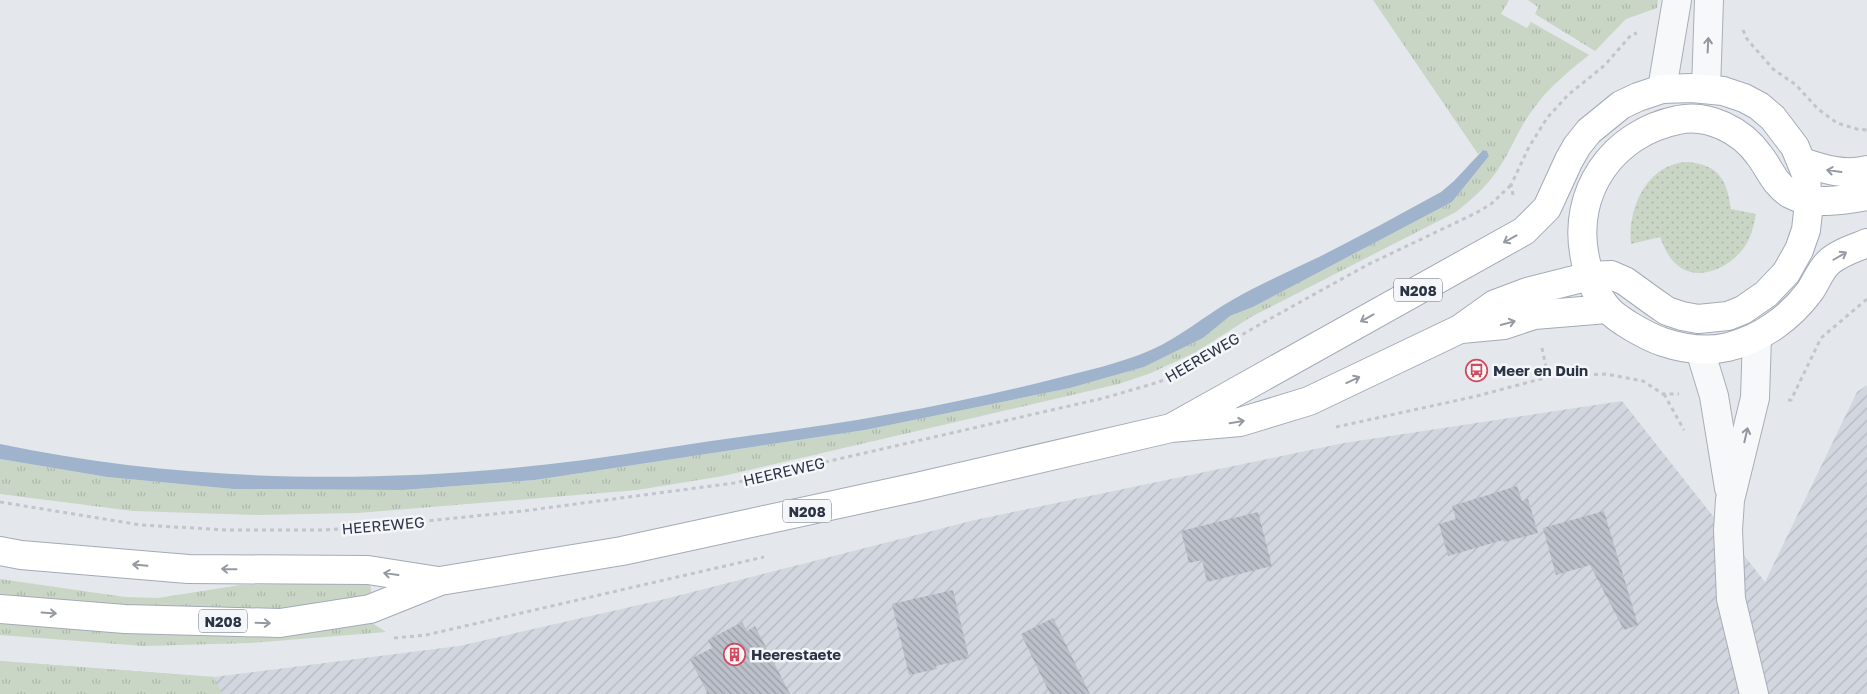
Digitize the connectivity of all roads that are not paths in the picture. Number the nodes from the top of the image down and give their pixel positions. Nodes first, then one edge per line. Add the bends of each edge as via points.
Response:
1 (1677, 0) edge
2 (1709, 0) edge
3 (1662, 89) junction
4 (1706, 89) junction
5 (1659, 124) junction
6 (1802, 162) junction
7 (1867, 170) edge
8 (1867, 196) edge
9 (1809, 199) junction
10 (1867, 242) edge
11 (1590, 276) junction
12 (1756, 302) junction
13 (1607, 308) junction
14 (1460, 329) junction
15 (1756, 337) junction
16 (1700, 350) junction
17 (1171, 428) junction
18 (1730, 500) junction
19 (0, 551) edge
20 (440, 581) junction
21 (0, 609) edge
22 (1754, 694) edge

1 - 3 street
4 -> 2 street
3 - 4 main road, N208
3 - 5 main road
3 -> 17 main road, N208 via 1622,105 1590,130 1568,160 1546,208 1524,231
4 - 6 main road, N208 via 1730,93 1759,106 1785,132
5 - 9 main road via 1680,119 1703,120 1725,126 1744,138 1760,155 1780,186
5 - 11 main road via 1635,136 1614,153 1593,186 1582,224 1583,250
7 -> 6 main road via 1839,172
6 - 9 main road, N208
8 - 9 main road via 1825,201
9 - 12 main road, N208 via 1806,230 1799,250 1786,273
15 -> 10 main road via 1800,304 1828,262
11 - 12 main road, N208 via 1611,275 1668,311 1698,318 1728,316
11 - 13 main road
11 - 14 main road, N208 via 1495,304
12 - 15 main road
14 -> 13 main road, N208 via 1504,325 1534,315
13 - 16 main road via 1652,338
17 -> 14 main road, N208 via 1240,422 1309,401
15 - 16 main road via 1727,348
18 -> 15 street via 1755,398
16 - 18 street via 1714,396
17 - 20 main road, N208 via 622,551
18 - 22 street via 1731,599
20 -> 19 main road, N208 via 368,570 188,569
21 -> 20 main road, N208 via 125,619 280,623 370,609

